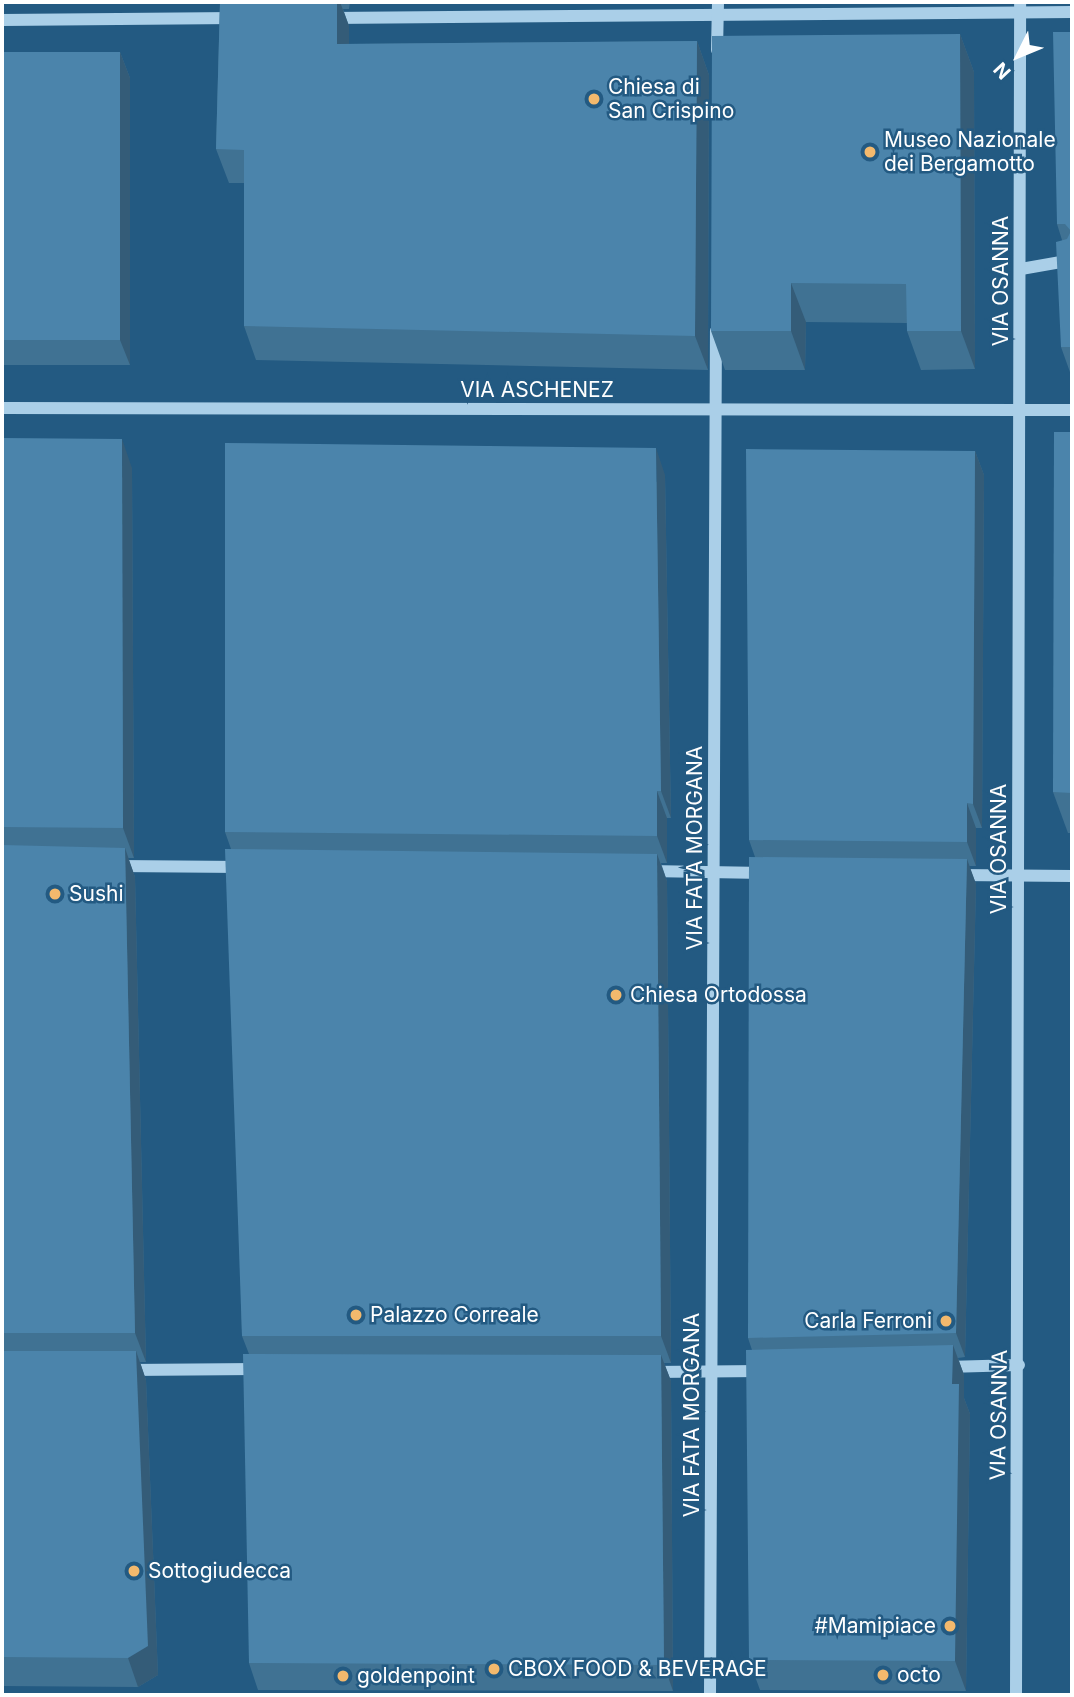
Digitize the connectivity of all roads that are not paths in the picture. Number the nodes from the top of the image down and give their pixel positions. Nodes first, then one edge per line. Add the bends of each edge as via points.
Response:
1 (718, 2) edge
2 (1020, 7) edge
3 (1072, 12) edge
4 (718, 16) junction
5 (246, 18) edge
6 (315, 18) edge
7 (2, 20) edge
8 (717, 70) edge
9 (1072, 260) edge
10 (1021, 269) junction
11 (716, 314) edge
12 (2, 408) edge
13 (716, 410) junction
14 (1019, 410) junction
15 (1072, 410) edge
16 (97, 866) edge
17 (260, 867) edge
18 (631, 871) edge
19 (714, 872) junction
20 (783, 873) edge
21 (949, 874) edge
22 (1018, 875) junction
23 (1072, 876) edge
24 (1019, 1365) junction
25 (935, 1367) edge
26 (108, 1370) edge
27 (269, 1370) edge
28 (781, 1370) edge
29 (642, 1372) edge
30 (711, 1372) junction
31 (710, 1695) edge
32 (1016, 1695) edge

1 - 4 street
2 - 3 street
2 - 4 street
2 - 10 street, VIA OSANNA
4 - 6 street
4 - 8 street
5 - 7 street
9 - 10 street
10 - 14 street, VIA OSANNA
11 - 13 street, VIA FATA MORGANA
12 - 13 street, VIA ASCHENEZ
13 - 14 street, VIA ASCHENEZ
13 - 19 street, VIA FATA MORGANA
14 - 15 street, VIA ASCHENEZ
14 - 22 street, VIA OSANNA
16 - 17 street
18 - 19 street
19 - 20 street
19 - 30 street, VIA FATA MORGANA
21 - 22 street
22 - 23 street
22 - 24 street, VIA OSANNA
24 - 25 street
24 - 32 street, VIA OSANNA
26 - 27 street
28 - 30 street
29 - 30 street
30 - 31 street, VIA FATA MORGANA

